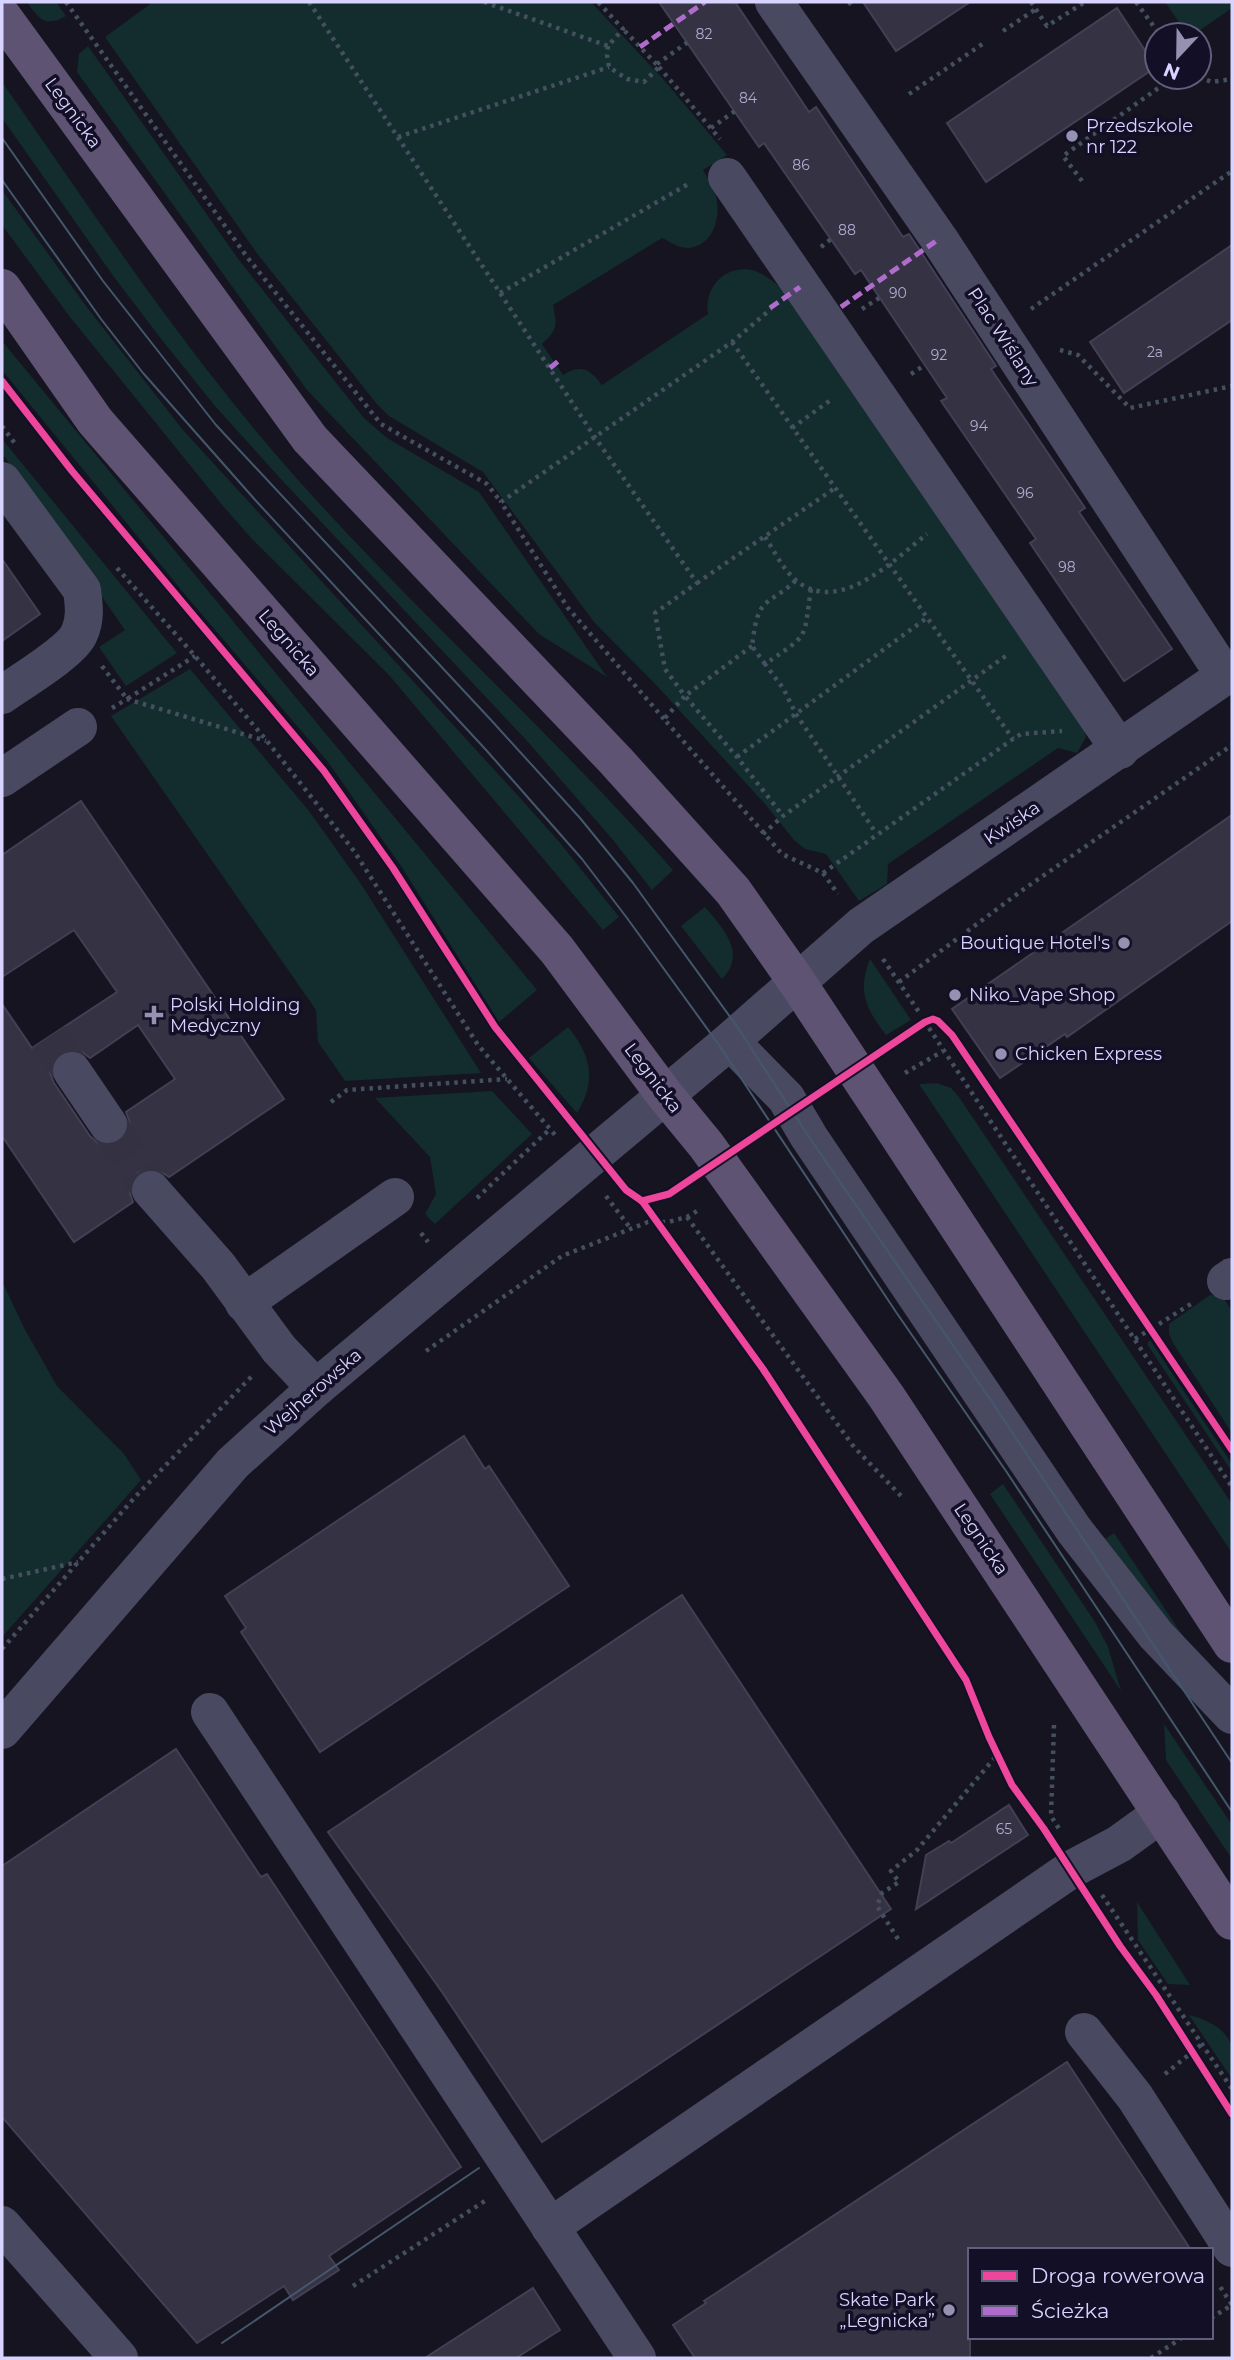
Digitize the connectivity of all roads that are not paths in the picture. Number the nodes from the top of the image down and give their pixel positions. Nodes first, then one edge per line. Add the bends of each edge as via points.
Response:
1 (774, 2) edge
2 (2, 16) edge
3 (712, 178) road end
4 (2, 288) edge
5 (2, 481) edge
6 (1229, 674) edge
7 (2, 695) edge
8 (93, 719) road end
9 (1120, 750) junction
10 (2, 778) edge
11 (797, 982) junction
12 (730, 1041) junction
13 (72, 1071) tunnel mouth
14 (664, 1094) junction
15 (108, 1124) tunnel mouth
16 (151, 1190) tunnel mouth
17 (395, 1198) dead end
18 (244, 1303) junction
19 (316, 1388) junction
20 (1232, 1644) edge
21 (210, 1712) dead end
22 (1232, 1715) edge
23 (2, 1730) edge
24 (1162, 1813) junction
25 (1232, 1921) edge
26 (1084, 2032) dead end
27 (2, 2225) edge
28 (550, 2227) junction
29 (1232, 2248) edge
30 (106, 2354) edge
31 (637, 2358) edge

1 - 6 street, Plac Wiślany via 933,229
2 - 11 main road, Legnicka via 310,439 708,863
3 - 9 street via 760,229
4 - 14 main road, Legnicka via 95,421 557,950
5 - 7 street via 82,590 85,608 79,635 70,647
6 - 9 street, Kwiska
8 - 10 street
9 - 11 street, Kwiska via 862,926
11 - 12 street, Kwiska
11 - 20 main road, Legnicka
12 - 14 street, Wejherowska
12 - 22 street via 786,1098 1074,1530 1156,1635
13 - 15 street
14 - 19 street, Wejherowska
14 - 24 main road, Legnicka via 736,1186 886,1396
16 - 18 street
17 - 18 street
18 - 19 street
19 - 23 street, Wejherowska via 233,1463
21 - 28 street
24 - 25 main road, Legnicka
24 - 28 street via 1119,1844 1070,1870
26 - 29 street via 1135,2097
27 - 30 street
28 - 31 street

